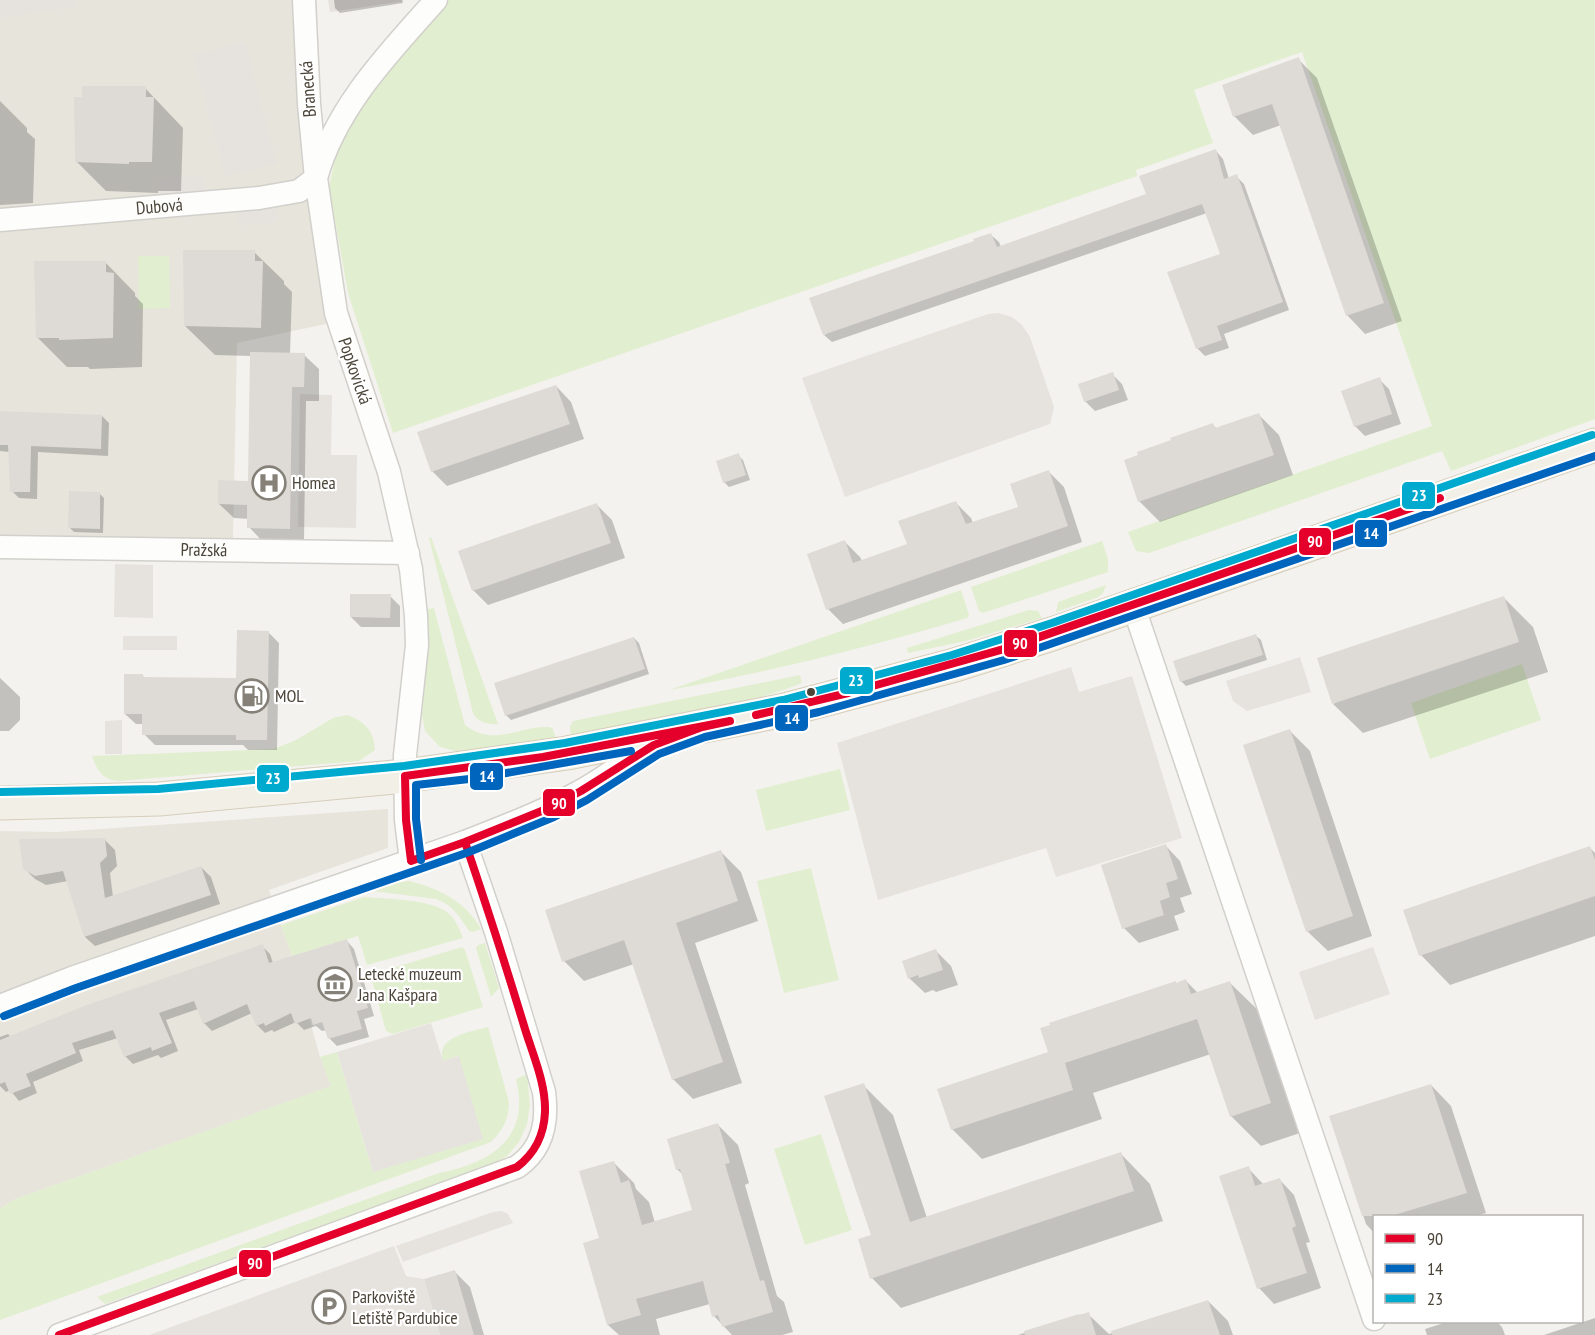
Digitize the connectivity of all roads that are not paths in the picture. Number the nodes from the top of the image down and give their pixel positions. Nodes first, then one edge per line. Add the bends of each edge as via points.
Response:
1 (304, 0) edge
2 (436, 0) edge
3 (316, 178) junction
4 (0, 220) edge
5 (1595, 445) edge
6 (0, 547) edge
7 (408, 553) junction
8 (1133, 605) junction
9 (702, 727) junction
10 (405, 776) junction
11 (0, 803) edge
12 (465, 842) junction
13 (411, 861) junction
14 (0, 1006) edge
15 (1373, 1314) edge
16 (59, 1335) edge

1 - 3 street, Branecká
2 - 3 street, Popkovická via 351,102 327,146
3 - 4 street, Dubová via 299,191 248,200
3 - 7 street, Popkovická via 339,324 389,472
5 - 8 main road
6 - 7 street, Pražská
7 - 10 street, Popkovická via 417,626
8 - 9 main road via 955,664 816,702
8 - 15 street
9 - 10 main road via 567,753
9 - 12 street via 654,745 549,808
10 - 11 main road via 159,799
10 - 13 street, Popkovická
12 - 13 street
12 - 16 street via 543,1092 543,1130 534,1151 518,1167
13 - 14 street

